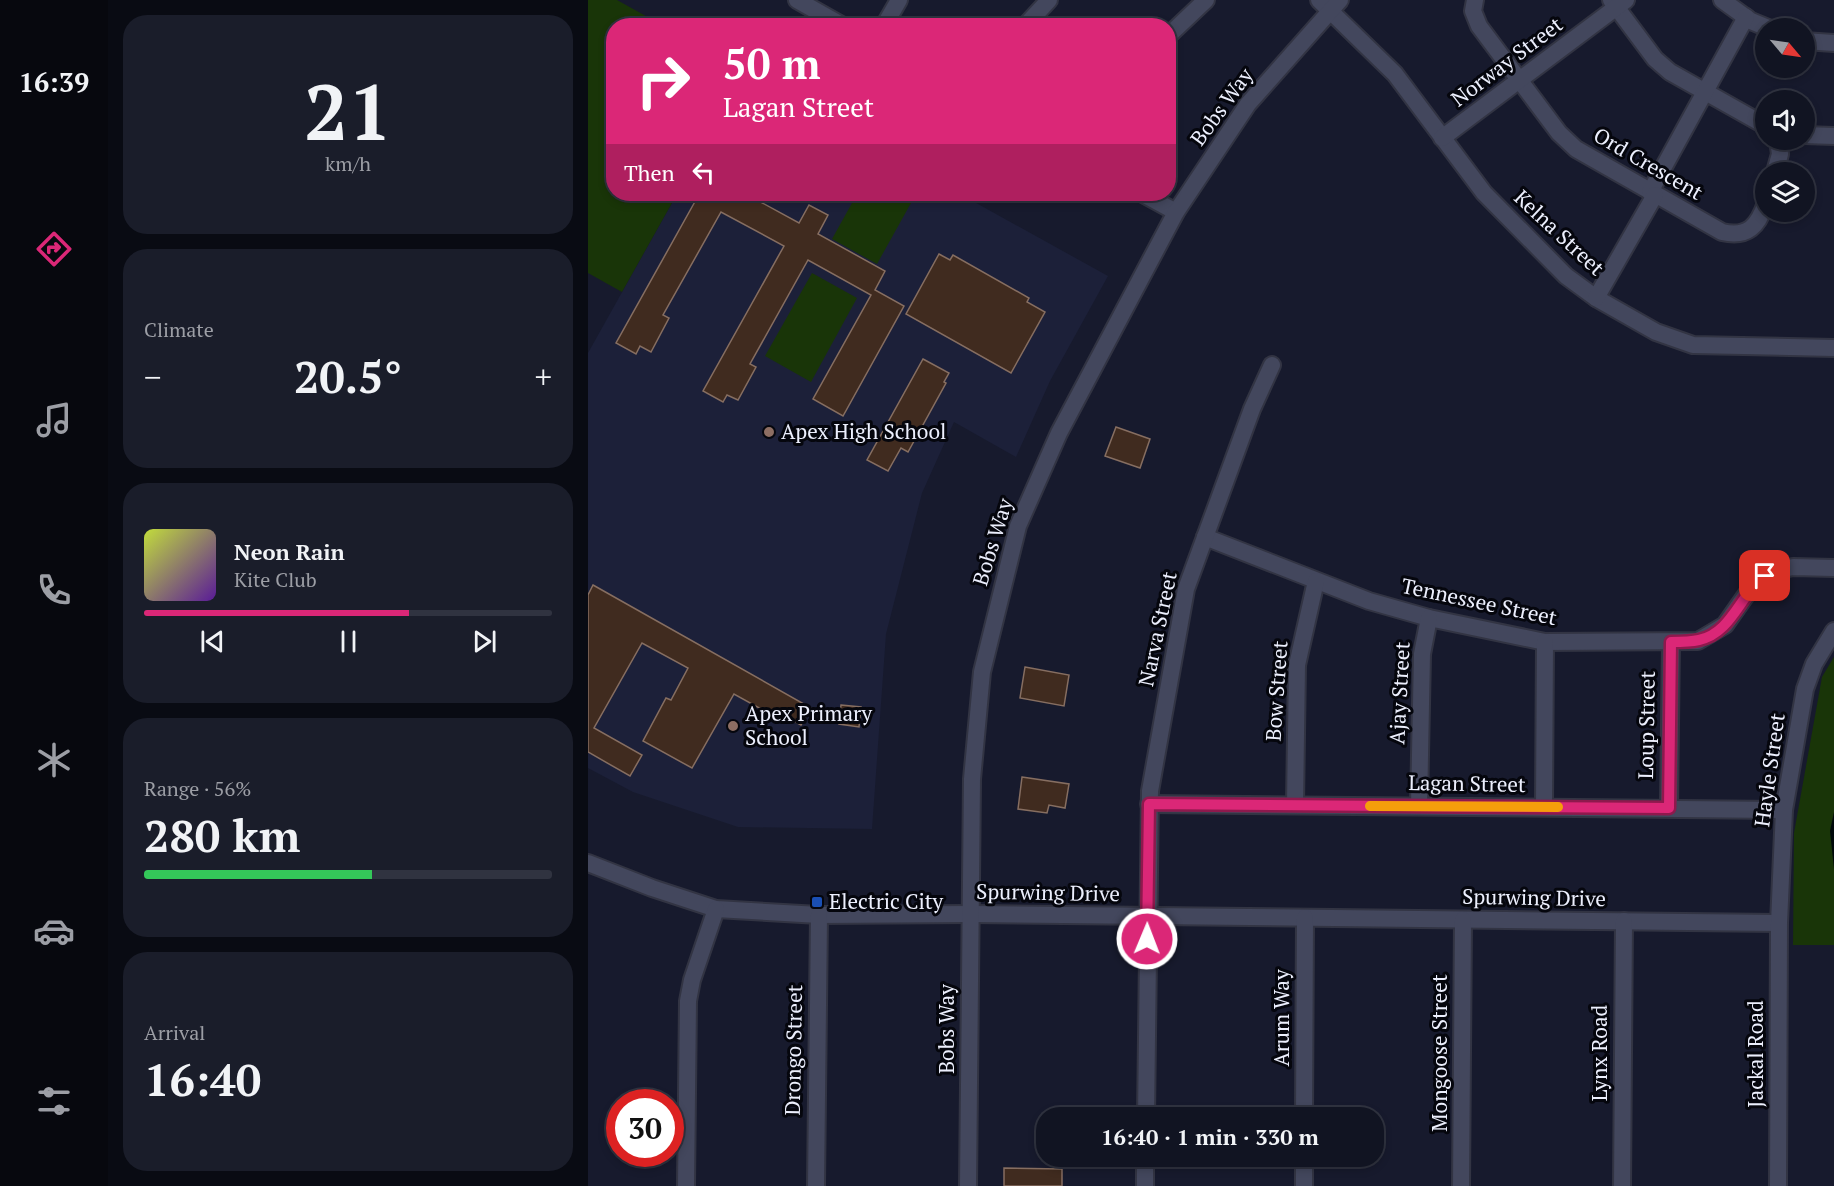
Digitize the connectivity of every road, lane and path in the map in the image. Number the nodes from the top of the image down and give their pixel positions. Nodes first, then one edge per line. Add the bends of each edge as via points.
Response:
1 (798, 0) edge
2 (899, 0) edge
3 (1049, 0) edge
4 (1206, 0) edge
5 (1474, 0) edge
6 (1722, 0) edge
7 (1618, 2) edge
8 (1330, 3) edge
9 (1746, 17) junction
10 (829, 18) edge
11 (889, 18) edge
12 (1032, 18) edge
13 (1755, 22) edge
14 (1176, 28) edge
15 (1815, 42) edge
16 (1834, 43) edge
17 (1520, 80) junction
18 (1705, 93) junction
19 (1755, 120) edge
20 (1815, 135) edge
21 (1834, 136) edge
22 (1442, 138) junction
23 (1653, 194) junction
24 (1156, 201) edge
25 (1176, 212) junction
26 (1758, 222) edge
27 (1596, 298) junction
28 (1834, 348) edge
29 (1272, 365) dead end
30 (1204, 537) junction
31 (1834, 568) edge
32 (1316, 581) junction
33 (1429, 618) junction
34 (1834, 631) edge
35 (1545, 642) junction
36 (1671, 642) junction
37 (1149, 804) junction
38 (1294, 805) junction
39 (1419, 806) junction
40 (1544, 807) junction
41 (1669, 808) junction
42 (1784, 810) junction
43 (588, 863) edge
44 (716, 909) junction
45 (971, 914) junction
46 (819, 915) junction
47 (1147, 916) junction
48 (1305, 918) junction
49 (1463, 920) junction
50 (1624, 921) junction
51 (1779, 923) junction
52 (1146, 1107) edge
53 (1304, 1107) edge
54 (1145, 1167) edge
55 (1304, 1167) edge
56 (686, 1186) edge
57 (816, 1186) edge
58 (968, 1186) edge
59 (1145, 1186) edge
60 (1304, 1186) edge
61 (1461, 1186) edge
62 (1622, 1186) edge
63 (1778, 1186) edge

1 - 10 street
2 - 11 street
3 - 12 street
4 - 14 street
5 - 17 street, Ord Crescent via 1475,19
6 - 9 street
7 - 17 street, Norway Street
7 - 18 street via 1663,66
8 - 22 street, Kelna Street via 1395,74
8 - 25 street, Bobs Way via 1248,104
9 - 13 street
9 - 18 street
15 - 16 street
17 - 22 street, Norway Street
17 - 23 street, Ord Crescent via 1559,133 1576,149
18 - 19 street
18 - 23 street
20 - 21 street
22 - 27 street, Kelna Street via 1484,193 1566,276
23 - 26 street, Ord Crescent via 1722,232 1745,232
23 - 27 street
24 - 25 street
25 - 45 street, Bobs Way via 1059,434 1018,526 982,672 972,779
27 - 28 street, Kelna Street via 1662,335 1693,345
29 - 30 street, Narva Street
30 - 32 street, Tennessee Street
30 - 37 street, Narva Street via 1186,589
31 - 36 street, Tennessee Street via 1793,567 1774,571 1751,588 1718,632 1698,640
32 - 33 street, Tennessee Street
32 - 38 street, Bow Street via 1297,665
33 - 35 street, Tennessee Street
33 - 39 street, Ajay Street via 1422,654
34 - 42 street, Hayle Street via 1805,689
35 - 36 street, Tennessee Street
35 - 40 street
36 - 41 street, Loup Street
37 - 38 street, Lagan Street
37 - 47 street, Narva Street
38 - 39 street, Lagan Street
39 - 40 street, Lagan Street
40 - 41 street, Lagan Street
41 - 42 street, Lagan Street
42 - 51 street, Hayle Street
43 - 44 street, Spurwing Drive
44 - 46 street, Spurwing Drive
44 - 56 street via 688,1001
45 - 46 street, Spurwing Drive
45 - 47 street, Spurwing Drive
45 - 58 street, Bobs Way
46 - 57 street, Drongo Street
47 - 48 street, Spurwing Drive
47 - 52 street, Narva Street
48 - 49 street, Spurwing Drive
48 - 53 street, Arum Way
49 - 50 street, Spurwing Drive
49 - 61 street, Mongoose Street
50 - 51 street, Spurwing Drive
50 - 62 street, Lynx Road
51 - 63 street, Jackal Road
54 - 59 street
55 - 60 street

